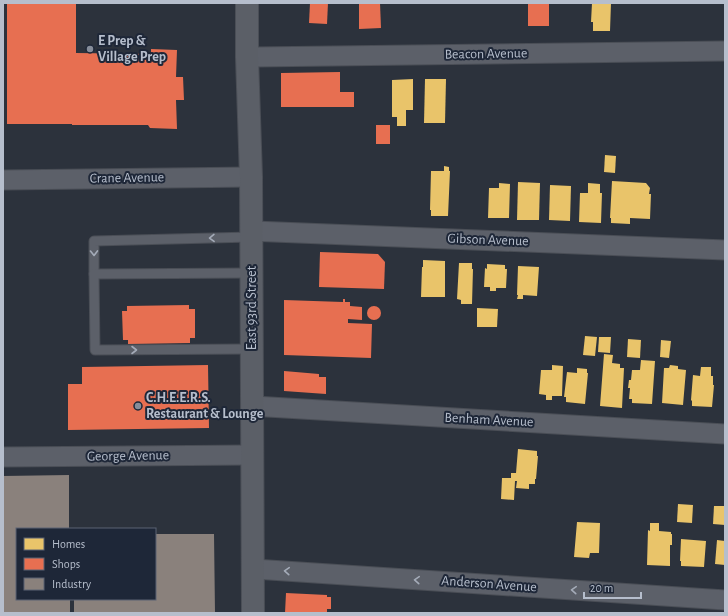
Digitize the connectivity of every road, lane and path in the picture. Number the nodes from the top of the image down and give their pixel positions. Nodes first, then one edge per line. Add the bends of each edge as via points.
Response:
1 (247, 3) edge
2 (725, 51) edge
3 (247, 57) junction
4 (251, 177) junction
5 (3, 180) edge
6 (251, 234) junction
7 (725, 250) edge
8 (252, 273) junction
9 (94, 274) junction
10 (252, 349) junction
11 (252, 406) junction
12 (725, 434) edge
13 (252, 454) junction
14 (3, 457) edge
15 (253, 569) junction
16 (725, 600) edge
17 (253, 613) edge

1 - 3 main road, East 93rd Street
2 - 3 street, Beacon Avenue
3 - 4 main road, East 93rd Street
4 - 5 street, Crane Avenue
4 - 6 main road, East 93rd Street
6 - 7 street, Gibson Avenue
6 - 8 main road, East 93rd Street
6 -> 9 lane via 94,241
8 - 9 lane
8 - 10 main road, East 93rd Street
9 -> 10 lane via 95,350
10 - 11 main road, East 93rd Street
11 - 12 street, Benham Avenue
11 - 13 main road, East 93rd Street
13 - 14 street, George Avenue
13 - 15 main road, East 93rd Street
16 -> 15 street, Anderson Avenue
15 - 17 main road, East 93rd Street

